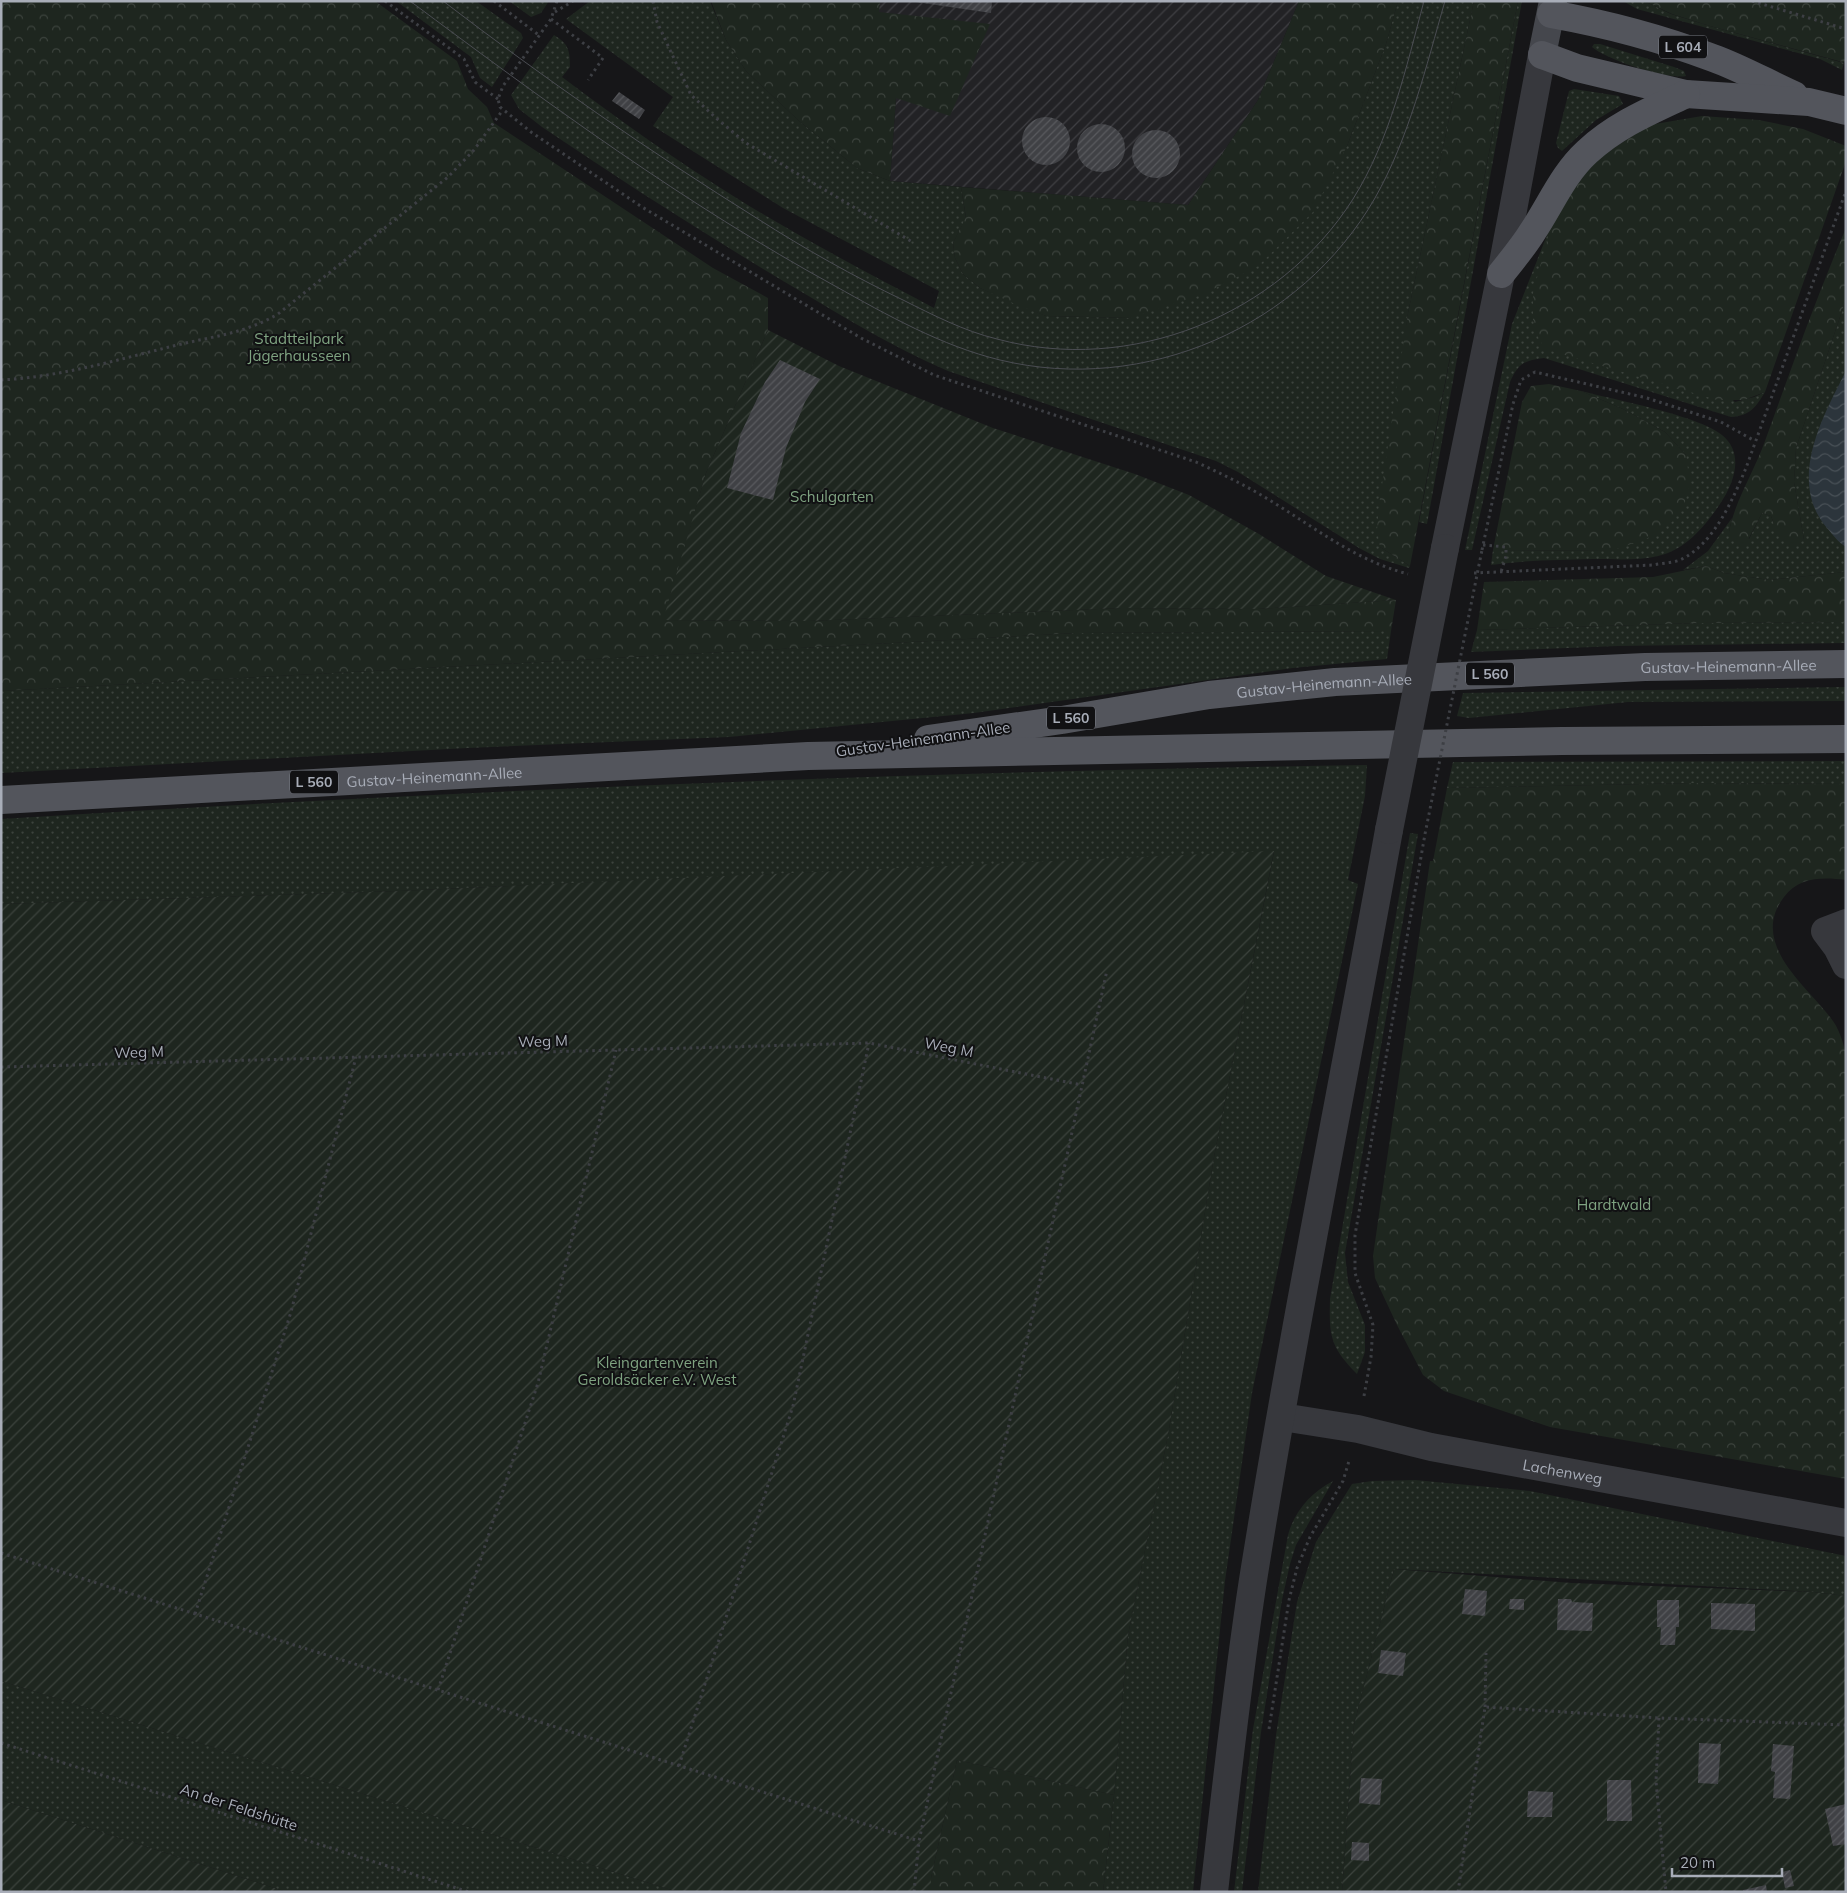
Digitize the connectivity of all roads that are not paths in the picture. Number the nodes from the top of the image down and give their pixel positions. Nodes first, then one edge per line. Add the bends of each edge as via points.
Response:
1 (1552, 8) edge
2 (1542, 55) junction
3 (1686, 94) junction
4 (1808, 102) junction
5 (1845, 111) edge
6 (1501, 274) junction
7 (1846, 664) edge
8 (1846, 739) edge
9 (808, 756) junction
10 (1, 800) edge
11 (1846, 923) edge
12 (1846, 965) edge
13 (1282, 1417) junction
14 (1846, 1523) edge
15 (1214, 1892) edge

1 - 2 main road, L 604
1 - 4 main road, L 604 via 1697,52
2 - 3 main road, L 604 via 1577,68
2 - 6 street
3 - 4 main road, L 604
3 - 6 main road, L 604 via 1628,121 1585,153
4 - 5 main road, L 604
6 - 13 street, bridge via 1389,830
7 - 9 main road, Gustav-Heinemann-Allee / L 560 via 1645,667 1335,682 1208,695 1062,720
8 - 9 main road, Gustav-Heinemann-Allee / L 560 via 1562,741
9 - 10 main road, Gustav-Heinemann-Allee / L 560
11 - 12 street via 1825,931
13 - 14 street, Lachenweg
13 - 15 street via 1253,1582

